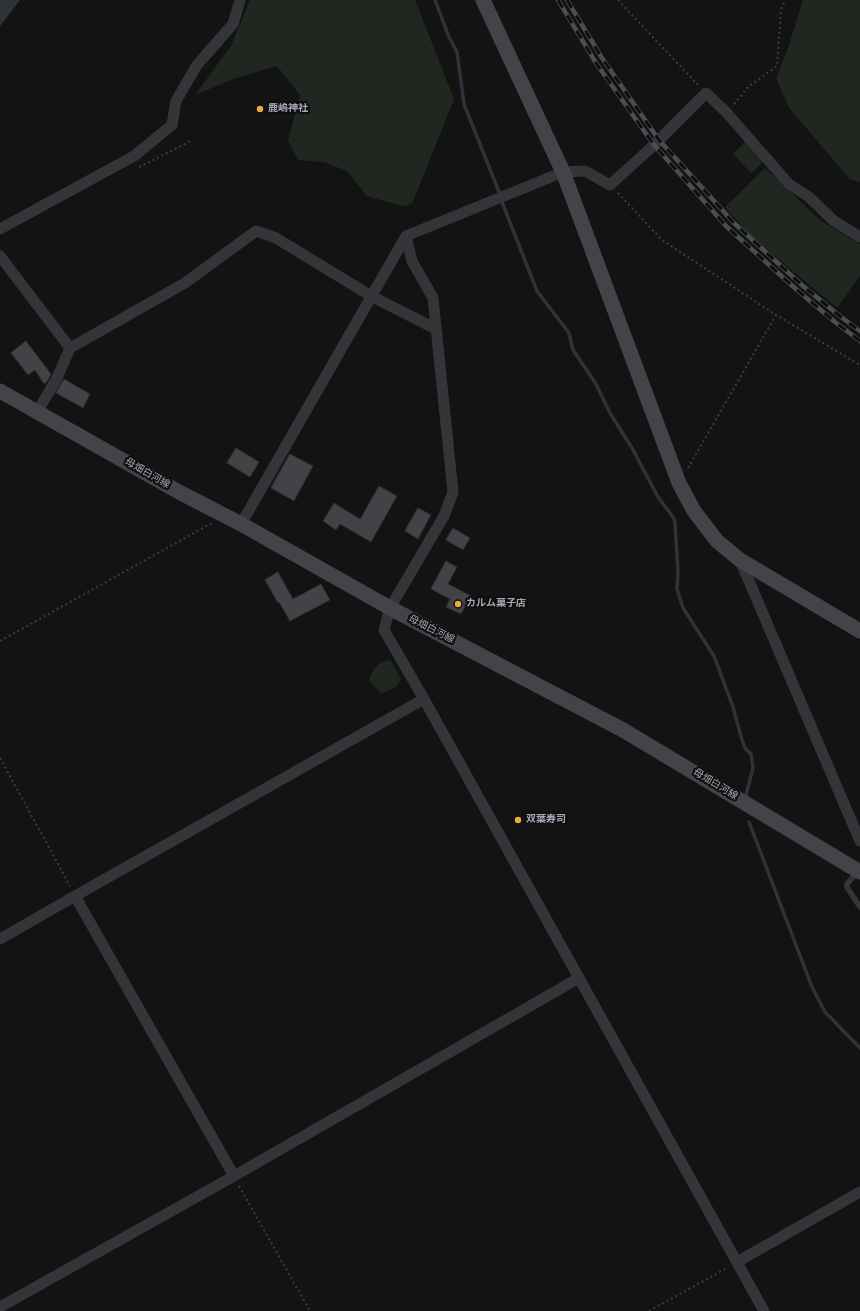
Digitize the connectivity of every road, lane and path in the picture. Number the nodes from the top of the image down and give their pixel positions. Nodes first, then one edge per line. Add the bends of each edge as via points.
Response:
1 (240, 0) edge
2 (483, 0) edge
3 (618, 0) edge
4 (785, 0) edge
5 (706, 94) junction
6 (726, 112) junction
7 (563, 172) junction
8 (610, 185) junction
9 (0, 229) edge
10 (406, 236) junction
11 (860, 237) edge
12 (0, 256) edge
13 (371, 296) junction
14 (776, 315) junction
15 (436, 329) junction
16 (70, 348) junction
17 (860, 365) edge
18 (0, 391) edge
19 (37, 412) junction
20 (679, 483) junction
21 (223, 515) junction
22 (240, 524) junction
23 (740, 560) junction
24 (390, 608) junction
25 (860, 630) edge
26 (0, 641) edge
27 (424, 699) junction
28 (0, 758) edge
29 (860, 841) edge
30 (859, 869) edge
31 (75, 896) junction
32 (860, 907) edge
33 (0, 939) edge
34 (579, 978) junction
35 (234, 1176) junction
36 (860, 1192) edge
37 (737, 1262) junction
38 (0, 1308) edge
39 (310, 1311) edge
40 (649, 1311) edge
41 (764, 1311) edge

1 - 9 street via 233,24 196,64 176,101 172,125 134,156
2 - 7 main road
3 - 5 path
4 - 6 path via 781,10 777,66 748,87
5 - 6 street
5 - 8 street
6 - 11 street via 788,184
7 - 8 street via 585,171
7 - 10 street
7 - 20 main road
8 - 14 path via 662,240
10 - 13 street
10 - 15 street via 412,261 433,298
12 - 16 street
13 - 15 street
13 - 16 street via 276,238 256,232 185,283
13 - 22 street
14 - 17 path
14 - 20 path
15 - 24 street via 452,492 444,516
16 - 19 street via 56,380
18 - 19 main road, 母畑白河線
19 - 21 main road, 母畑白河線
20 - 23 main road via 694,512 717,541
21 - 22 main road, 母畑白河線
21 - 26 path via 208,526
22 - 24 main road, 母畑白河線
23 - 25 main road
23 - 29 street
24 - 27 street via 384,630
24 - 30 main road, 母畑白河線 via 623,730
27 - 31 street
27 - 34 street
28 - 31 path
30 - 32 lane via 847,886
31 - 33 street
31 - 35 street
34 - 35 street
34 - 37 street
35 - 38 street
35 - 39 path
36 - 37 street
37 - 40 path
37 - 41 street

